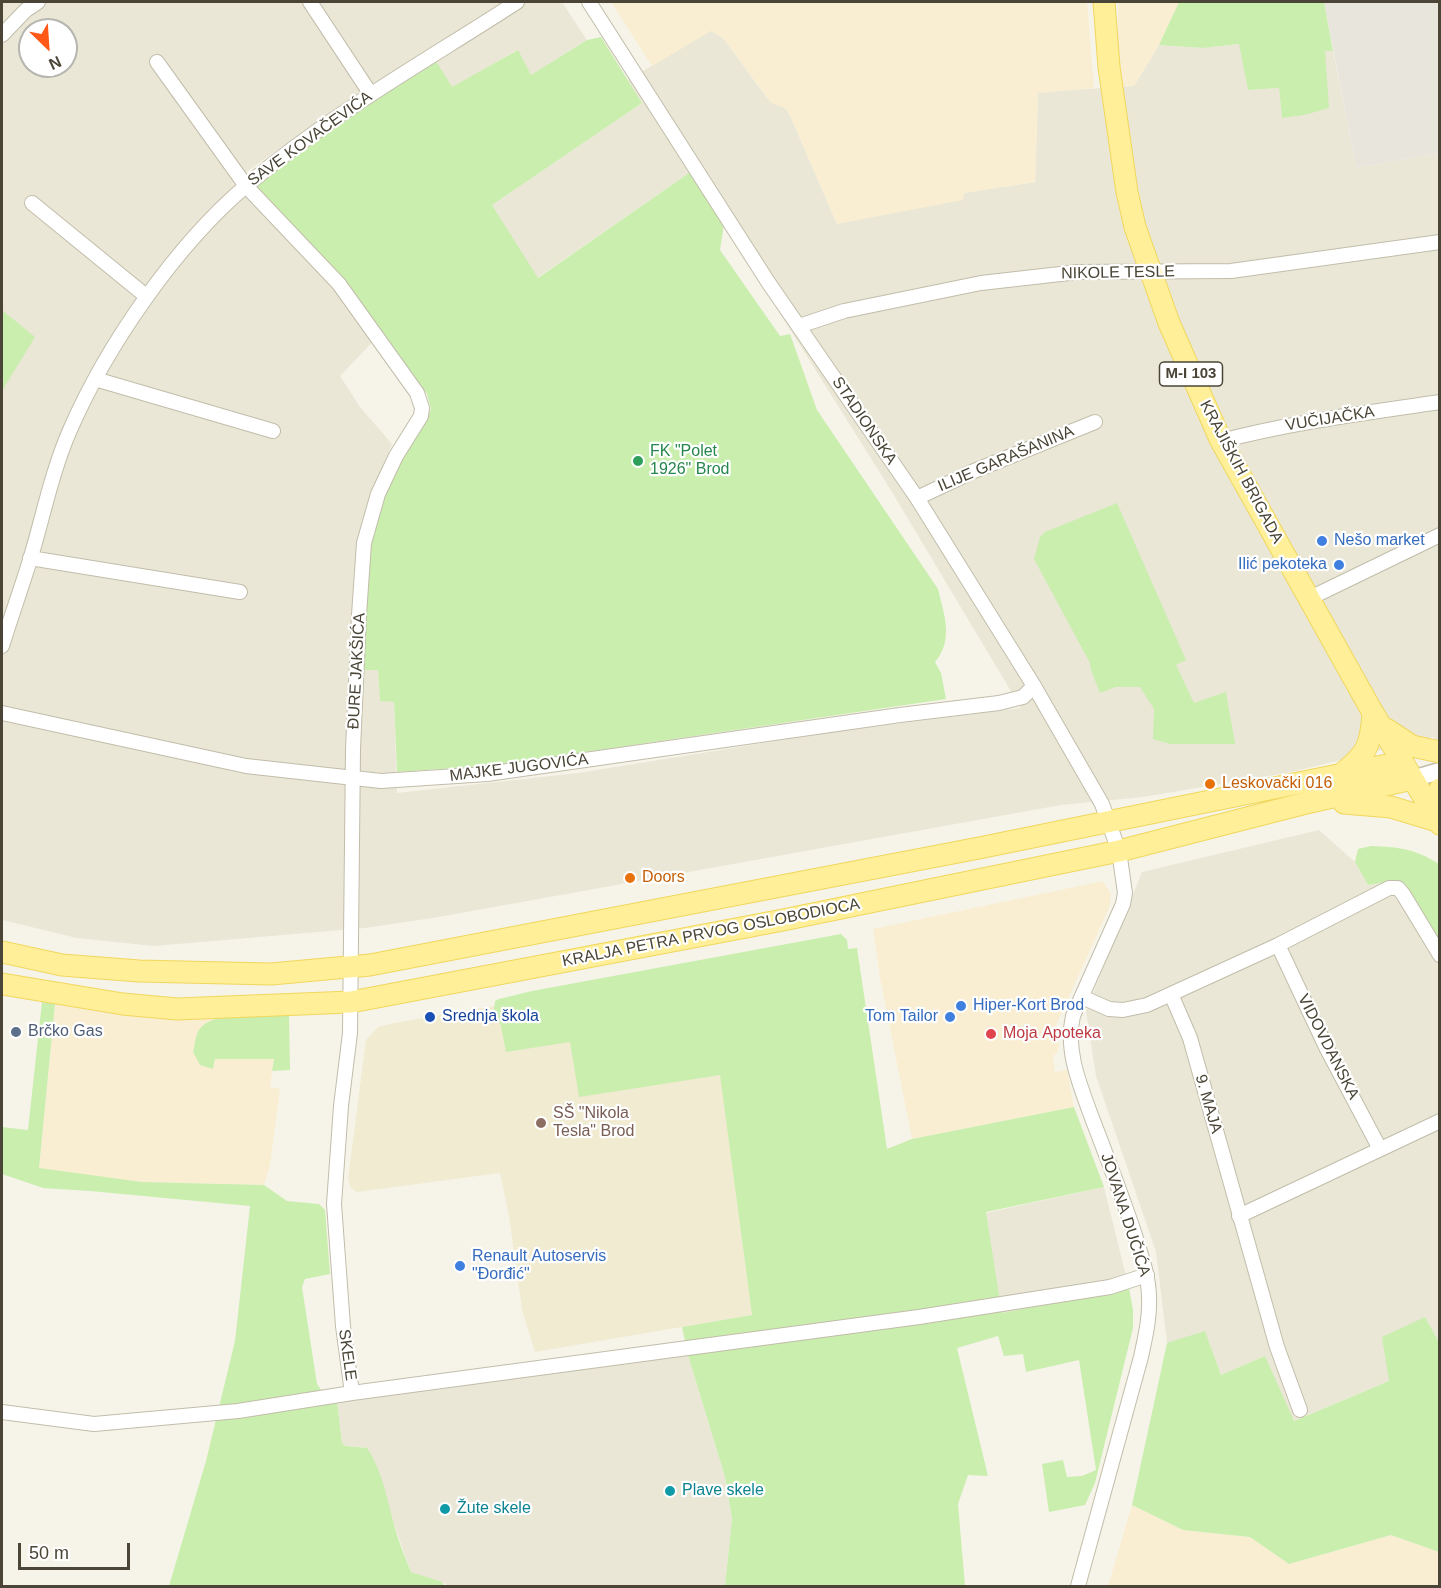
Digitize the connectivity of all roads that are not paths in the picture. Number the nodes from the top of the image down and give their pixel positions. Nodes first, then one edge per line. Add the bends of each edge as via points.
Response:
1 (38, 2) edge
2 (310, 2) edge
3 (518, 2) edge
4 (590, 2) edge
5 (1104, 2) edge
6 (2, 35) edge
7 (157, 62) dead end
8 (370, 93) junction
9 (246, 186) junction
10 (32, 203) dead end
11 (1440, 242) edge
12 (1151, 272) junction
13 (147, 296) junction
14 (799, 326) junction
15 (95, 379) junction
16 (1440, 402) edge
17 (1095, 422) dead end
18 (273, 431) dead end
19 (1221, 441) junction
20 (917, 498) junction
21 (1440, 535) edge
22 (30, 558) junction
23 (240, 592) dead end
24 (1310, 598) junction
25 (2, 646) edge
26 (1034, 686) junction
27 (2, 713) edge
28 (1373, 713) junction
29 (1440, 753) edge
30 (1407, 771) junction
31 (1440, 771) edge
32 (1338, 776) junction
33 (353, 778) junction
34 (1440, 789) edge
35 (1302, 804) junction
36 (1109, 821) junction
37 (1438, 822) edge
38 (1119, 851) junction
39 (1278, 945) junction
40 (2, 952) edge
41 (1440, 956) edge
42 (351, 967) junction
43 (2, 984) edge
44 (1171, 994) junction
45 (1082, 997) junction
46 (351, 1002) junction
47 (1440, 1121) edge
48 (1380, 1149) junction
49 (1239, 1216) junction
50 (1147, 1275) junction
51 (352, 1393) junction
52 (1300, 1410) dead end
53 (2, 1412) edge
54 (1078, 1587) edge

1 - 6 street
2 - 8 street
3 - 8 street, SAVE KOVAČEVIĆA
4 - 14 street, STADIONSKA
5 - 12 main road, KRAJIŠKIH BRIGADA / M-I 103 via 1124,172
7 - 9 street, ĐURE JAKŠIĆA
8 - 9 street, SAVE KOVAČEVIĆA
9 - 13 street, SAVE KOVAČEVIĆA via 184,249
9 - 33 street, ĐURE JAKŠIĆA via 339,284 417,393 422,408 422,416 378,494 364,543
10 - 13 street
11 - 12 street, NIKOLE TESLE via 1231,271
12 - 14 street, NIKOLE TESLE via 1078,272 981,283 844,311
12 - 19 main road, KRAJIŠKIH BRIGADA / M-I 103
13 - 15 street, SAVE KOVAČEVIĆA
14 - 20 street, STADIONSKA
15 - 18 street
15 - 22 street, SAVE KOVAČEVIĆA via 69,431
16 - 19 street, VUČIJAČKA via 1336,417
17 - 20 street, ILIJE GARAŠANINA
19 - 24 main road, KRAJIŠKIH BRIGADA / M-I 103
20 - 26 street, STADIONSKA
21 - 24 street
22 - 23 street
22 - 25 street, SAVE KOVAČEVIĆA
24 - 28 main road, KRAJIŠKIH BRIGADA / M-I 103
26 - 33 street, MAJKE JUGOVIĆA via 1023,697 999,703 487,774 381,781
26 - 36 street, STADIONSKA
27 - 33 street, MAJKE JUGOVIĆA via 246,766
28 - 29 main road via 1387,731 1400,739
28 - 30 main road, KRAJIŠKIH BRIGADA / M-I 103
28 - 32 main road via 1370,742 1357,761
29 - 30 street
30 - 31 street
30 - 32 main road, KRALJA PETRA PRVOG OSLOBODIOCA
30 - 35 main road, KRALJA PETRA PRVOG OSLOBODIOCA
30 - 37 main road, M-I 103
32 - 36 main road, KRALJA PETRA PRVOG OSLOBODIOCA
33 - 42 street, ĐURE JAKŠIĆA
34 - 37 main road
35 - 37 main road via 1363,803
35 - 38 main road, KRALJA PETRA PRVOG OSLOBODIOCA
36 - 38 street, STADIONSKA
36 - 42 main road, KRALJA PETRA PRVOG OSLOBODIOCA
38 - 45 street, JOVANA DUČIĆA via 1124,877 1123,904
38 - 46 main road, KRALJA PETRA PRVOG OSLOBODIOCA
39 - 41 street via 1389,888 1398,888
39 - 44 street
39 - 48 street, VIDOVDANSKA
40 - 42 main road, KRALJA PETRA PRVOG OSLOBODIOCA via 62,965 139,971 271,974
42 - 46 street, ĐURE JAKŠIĆA
43 - 46 main road, KRALJA PETRA PRVOG OSLOBODIOCA via 177,1009
44 - 45 street via 1123,1010 1109,1009
44 - 49 street, 9. MAJA via 1190,1038
45 - 50 street, JOVANA DUČIĆA via 1070,1029 1072,1058
46 - 51 street, SKELE via 334,1204
47 - 48 street
48 - 49 street
49 - 52 street, 9. MAJA
50 - 51 street, SKELE via 1110,1287 920,1317
50 - 54 street, JOVANA DUČIĆA via 1147,1331
51 - 53 street via 238,1411 94,1424

